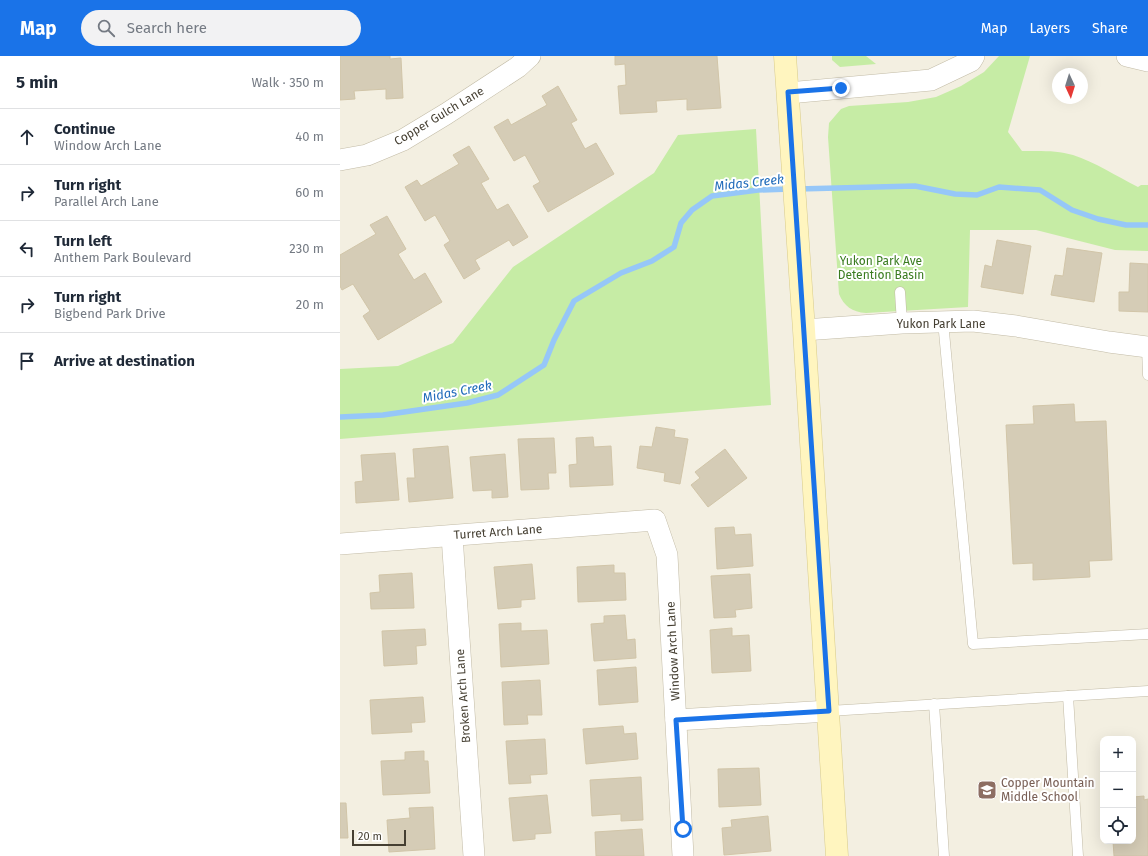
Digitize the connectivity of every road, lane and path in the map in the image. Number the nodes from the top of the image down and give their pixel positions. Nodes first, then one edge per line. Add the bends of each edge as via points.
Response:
1 (530, 56) edge
2 (785, 56) edge
3 (974, 56) edge
4 (1127, 56) edge
5 (1148, 61) edge
6 (788, 92) junction
7 (340, 160) edge
8 (900, 292) dead end
9 (943, 321) junction
10 (902, 323) junction
11 (804, 330) junction
12 (1147, 347) edge
13 (1148, 374) edge
14 (656, 520) joint
15 (452, 536) junction
16 (340, 544) edge
17 (1148, 634) edge
18 (1148, 691) edge
19 (1068, 696) junction
20 (934, 704) junction
21 (829, 711) junction
22 (676, 720) junction
23 (474, 856) edge
24 (683, 856) edge
25 (837, 856) edge
26 (944, 856) edge
27 (1078, 856) edge

1 - 7 street, Copper Gulch Lane via 518,67 403,140 367,155
2 - 6 main road
3 - 6 street via 971,60 931,80
4 - 5 street
6 - 11 main road
8 - 10 lane
9 - 10 street, Yukon Park Lane
9 - 12 street, Yukon Park Lane via 980,322
9 - 17 lane via 973,644
10 - 11 street, Yukon Park Lane
11 - 21 main road
12 - 13 lane
14 - 15 street, Turret Arch Lane
14 - 22 street, Window Arch Lane via 667,555
15 - 16 street, Turret Arch Lane
15 - 23 street, Broken Arch Lane
18 - 19 lane
19 - 20 lane
19 - 27 lane
20 - 21 lane
20 - 26 lane
21 - 22 street
21 - 25 main road
22 - 24 street, Window Arch Lane

